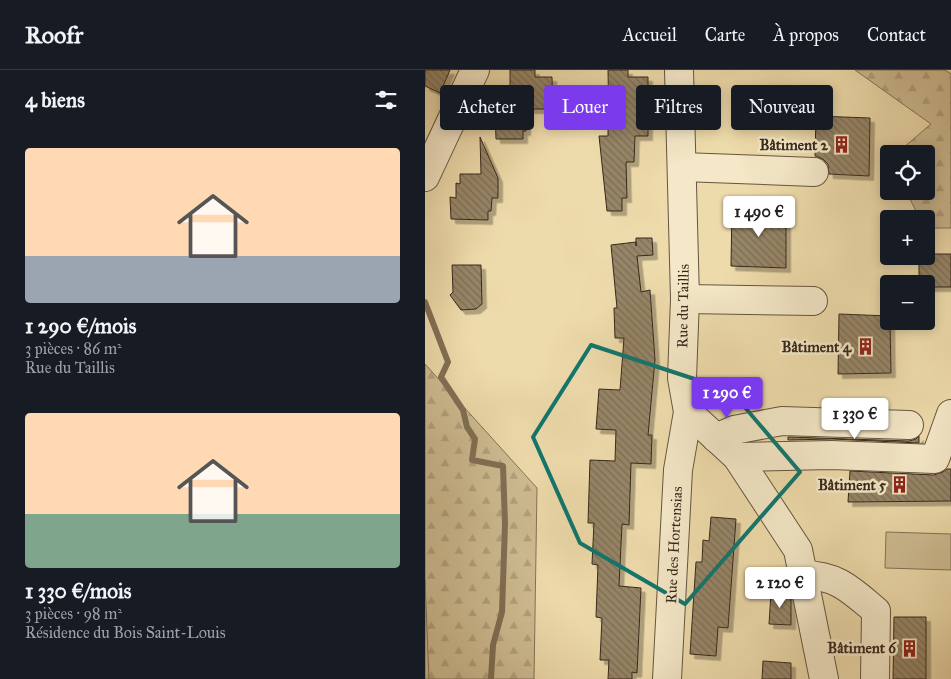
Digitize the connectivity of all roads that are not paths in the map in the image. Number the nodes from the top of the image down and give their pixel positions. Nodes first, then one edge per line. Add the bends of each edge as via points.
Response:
1 (475, 70) edge
2 (679, 70) edge
3 (681, 167) junction
4 (814, 172) dead end
5 (425, 177) edge
6 (685, 299) junction
7 (813, 301) dead end
8 (688, 412) junction
9 (951, 414) edge
10 (909, 425) dead end
11 (716, 438) junction
12 (737, 458) junction
13 (803, 575) junction
14 (667, 679) edge
15 (824, 679) edge
16 (875, 679) edge

1 - 5 street
2 - 3 street, Rue du Taillis
3 - 4 street
3 - 6 street, Rue du Taillis
6 - 7 street
6 - 8 street, Rue du Taillis via 682,378
8 - 11 street
8 - 14 street, Rue des Hortensias via 679,470
9 - 12 street via 935,459 831,455
10 - 11 street via 782,421 734,430
11 - 12 street
12 - 13 street via 798,550
13 - 15 street
13 - 16 street via 817,575 844,584 876,611

